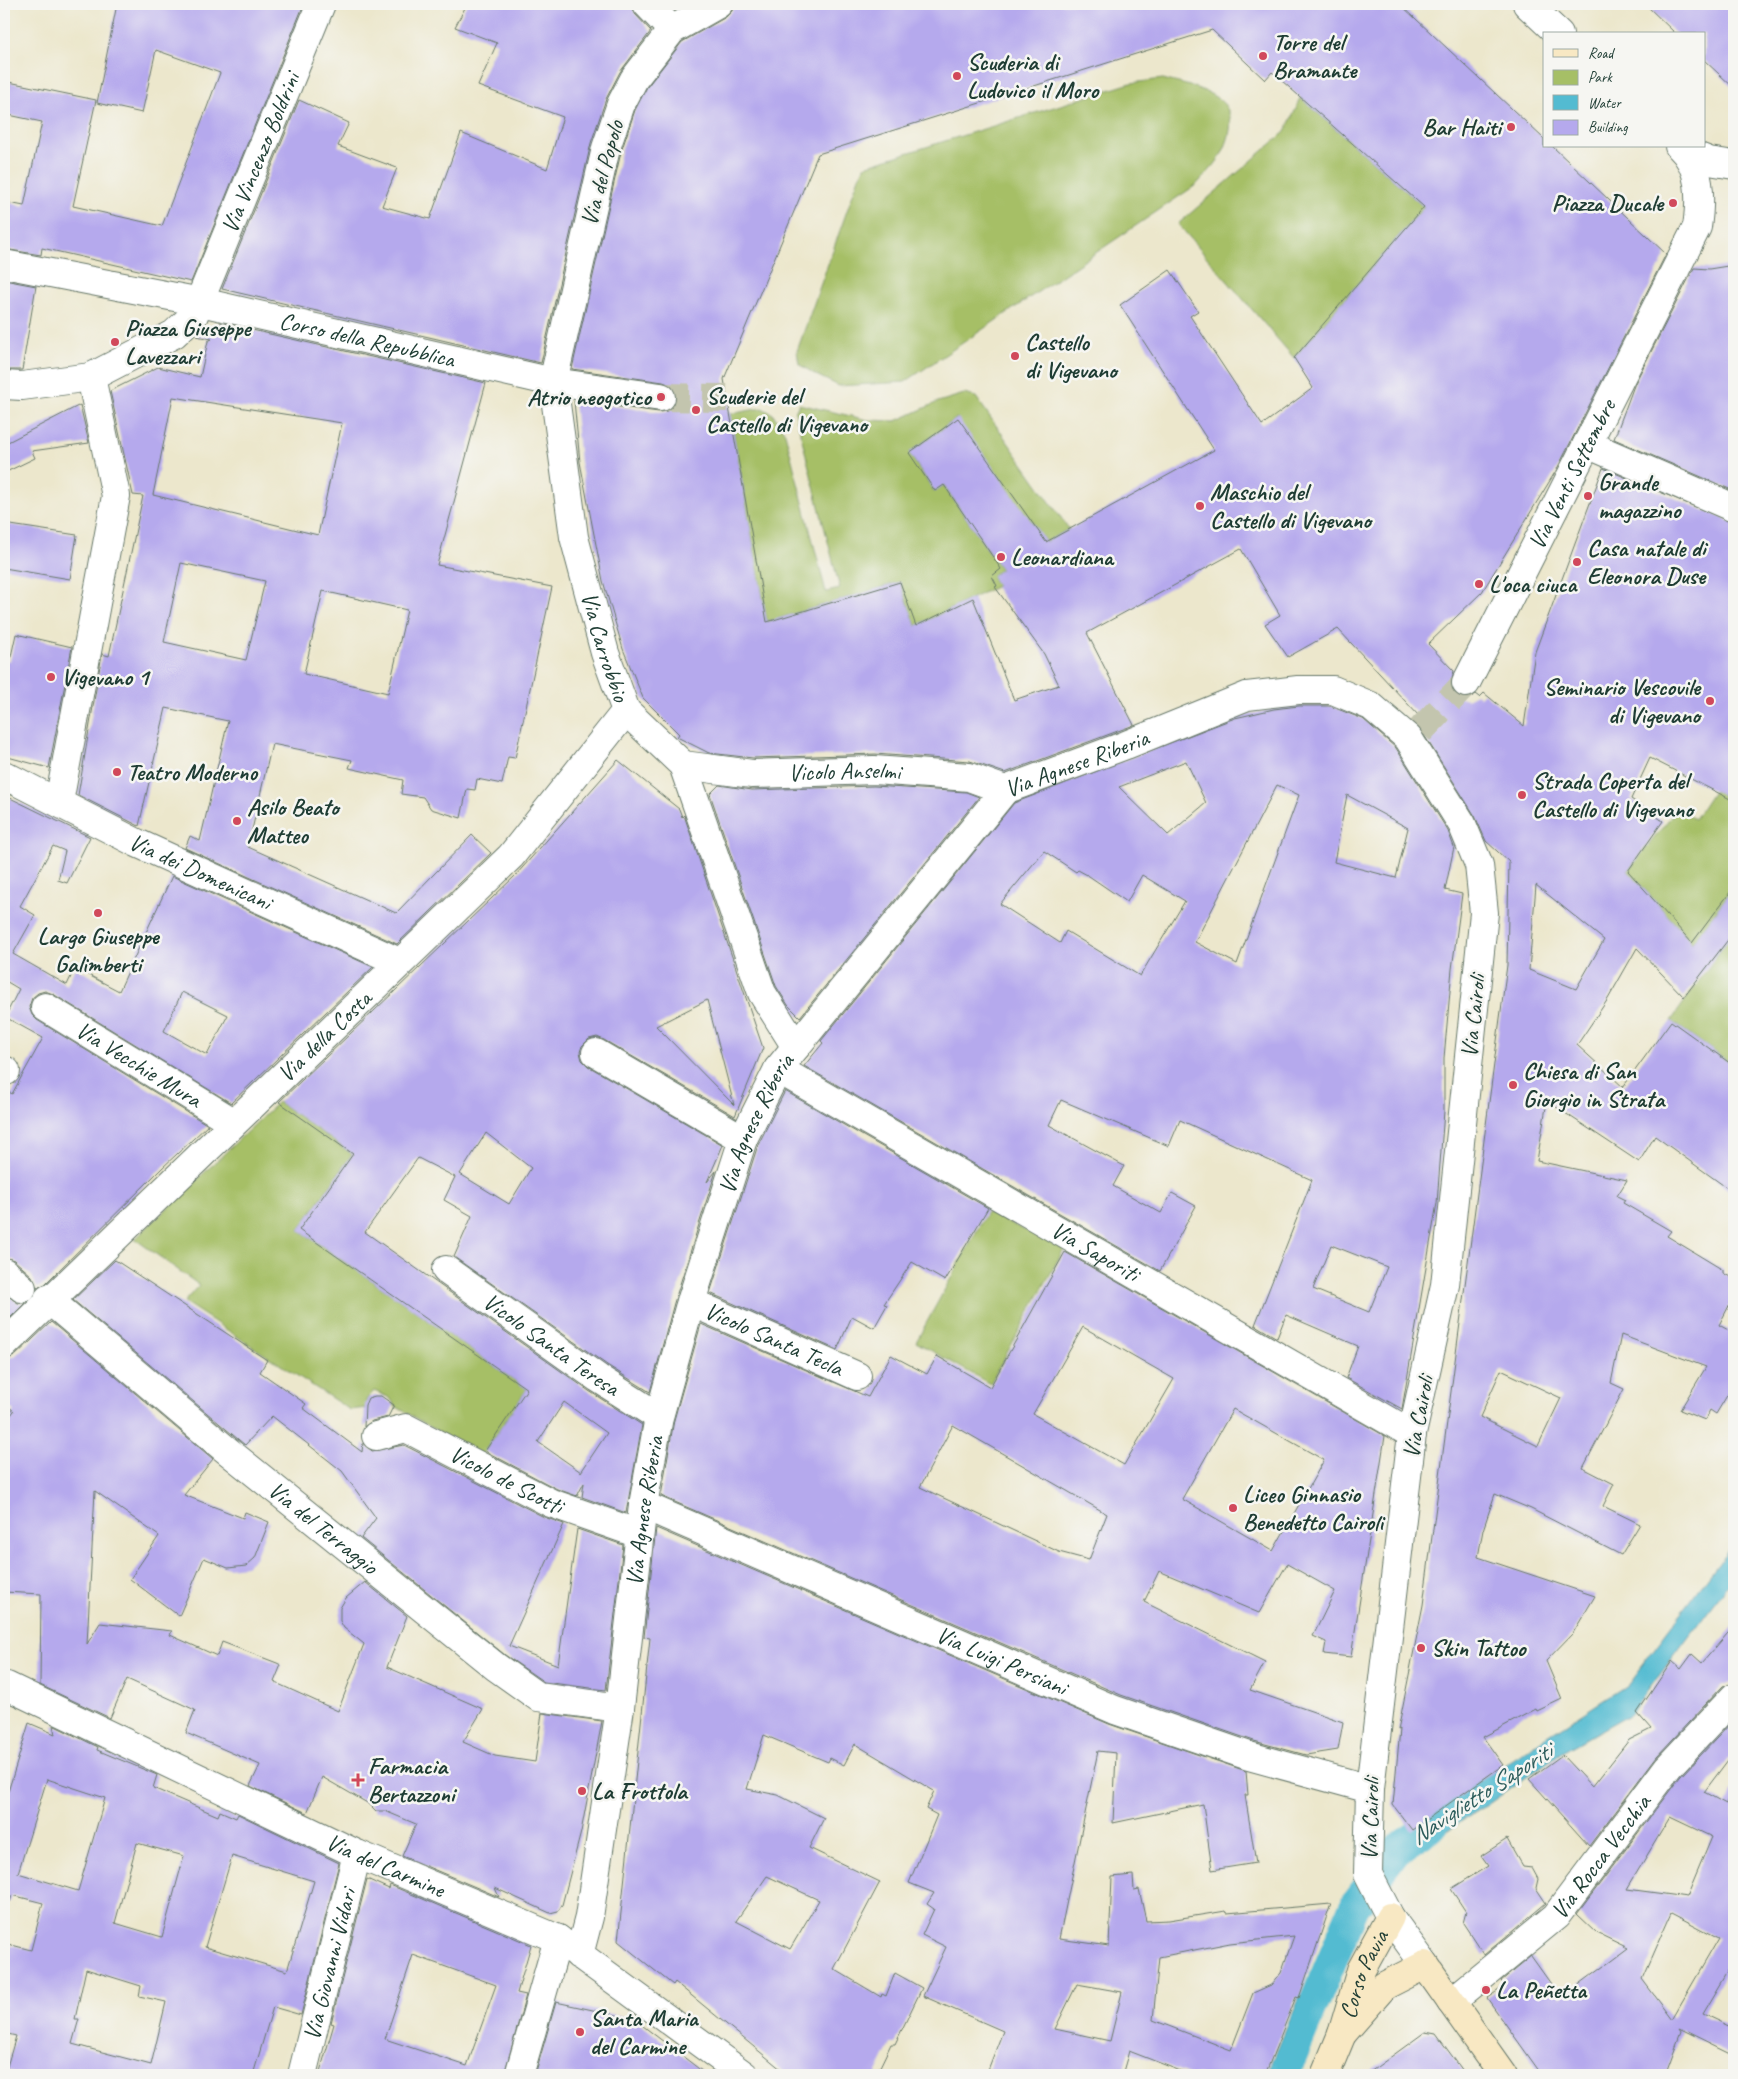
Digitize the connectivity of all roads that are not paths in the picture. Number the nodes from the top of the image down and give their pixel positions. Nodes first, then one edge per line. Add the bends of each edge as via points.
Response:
1 (322, 4) edge
2 (647, 4) edge
3 (718, 4) edge
4 (1527, 4) edge
5 (672, 30) junction
6 (1557, 32) edge
7 (1682, 149) edge
8 (1734, 165) edge
9 (4, 264) edge
10 (201, 302) junction
11 (553, 382) junction
12 (13, 385) edge
13 (92, 386) junction
14 (661, 397) tunnel mouth
15 (1587, 444) junction
16 (1734, 508) edge
17 (1466, 683) tunnel mouth
18 (626, 711) junction
19 (1414, 735) joint
20 (682, 765) junction
21 (4, 775) edge
22 (1005, 790) junction
23 (59, 802) junction
24 (400, 962) junction
25 (44, 1006) dead end
26 (796, 1047) junction
27 (596, 1053) dead end
28 (778, 1069) junction
29 (233, 1122) junction
30 (743, 1139) junction
31 (446, 1270) dead end
32 (48, 1300) junction
33 (691, 1302) junction
34 (4, 1345) edge
35 (857, 1376) dead end
36 (659, 1417) junction
37 (1412, 1434) junction
38 (376, 1436) dead end
39 (643, 1505) junction
40 (639, 1534) junction
41 (5, 1688) edge
42 (1734, 1697) edge
43 (620, 1708) junction
44 (1370, 1789) junction
45 (358, 1854) junction
46 (1390, 1917) junction
47 (568, 1947) junction
48 (1425, 1965) junction
49 (1451, 2002) junction
50 (1342, 2034) junction
51 (302, 2075) edge
52 (519, 2075) edge
53 (744, 2075) edge
54 (1326, 2075) edge
55 (1503, 2075) edge

1 - 10 street, Via Vincenzo Boldrini
2 - 5 street
3 - 5 street, Via del Popolo
4 - 6 street
5 - 11 street, Via del Popolo via 634,79 621,104 606,148
7 - 8 street via 1709,161
7 - 15 street, Via Venti Settembre via 1695,170 1701,198 1697,227
9 - 10 street, Corso della Repubblica
10 - 11 street, Corso della Repubblica
10 - 13 street via 194,315 174,334
11 - 14 street, Corso della Repubblica
11 - 18 street, Via Carrobbio via 574,537 605,653
12 - 13 street
13 - 23 street via 116,496
15 - 16 street
15 - 17 street, Via Venti Settembre
18 - 20 street, Via Carrobbio
18 - 24 street, Via della Costa via 511,856
19 - 22 street, Via Agnese Riberia via 1371,706 1333,690 1248,696 1126,746
19 - 37 street, Via Cairoli via 1462,824 1479,865 1484,913 1445,1285
20 - 22 street, Vicolo Anselmi via 752,774 874,770 969,778
20 - 26 street, Via Carrobbio via 762,993
21 - 23 street, Via dei Domenicani
22 - 26 street, Via Agnese Riberia
23 - 24 street, Via dei Domenicani via 137,843
24 - 29 street, Via della Costa
25 - 29 street, Via Vecchie Mura
26 - 28 street, Via Agnese Riberia
27 - 30 street
28 - 30 street, Via Agnese Riberia
28 - 37 street, Via Saporiti
29 - 32 street, Via della Costa
30 - 33 street, Via Agnese Riberia
31 - 36 street, Vicolo Santa Teresa via 598,1378
32 - 34 street, Via della Costa
32 - 43 street, Via del Terraggio via 224,1448 496,1667 538,1697
33 - 35 street, Vicolo Santa Tecla
33 - 36 street, Via Agnese Riberia
36 - 39 street, Via Agnese Riberia
37 - 44 street, Via Cairoli
38 - 40 street, Vicolo de Scotti via 406,1428 551,1503
39 - 40 street, Via Agnese Riberia
39 - 44 street, Via Luigi Persiani via 1114,1710 1249,1756
40 - 43 street, Via Agnese Riberia
41 - 45 street, Via del Carmine
42 - 49 street, Via Rocca Vecchia via 1668,1767 1556,1916
43 - 47 street, Via Agnese Riberia via 590,1917
44 - 46 street, Via Cairoli via 1372,1882
45 - 47 street, Via del Carmine
45 - 51 street, Via Giovanni Vidari
46 - 48 street, Via Cairoli
46 - 50 street, Corso Pavia via 1361,1970
47 - 52 street, Via Agnese Riberia
47 - 53 street, Via del Carmine
48 - 49 street, Via Cairoli
48 - 50 street, Corso Pavia via 1384,1986
49 - 55 street, Via Cairoli
50 - 54 street, Corso Pavia

